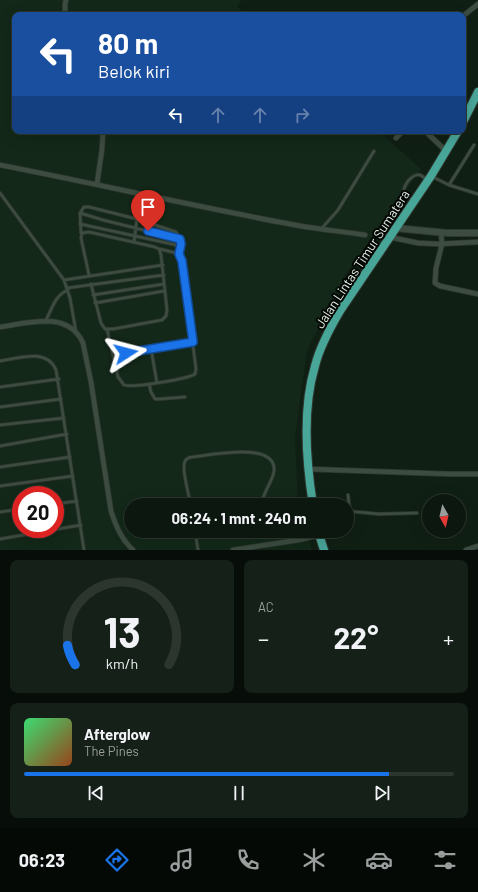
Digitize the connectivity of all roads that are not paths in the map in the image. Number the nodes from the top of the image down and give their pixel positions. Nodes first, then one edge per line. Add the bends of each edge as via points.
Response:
1 (66, 0) edge
2 (478, 4) edge
3 (65, 12) edge
4 (466, 14) edge
5 (478, 92) edge
6 (466, 116) edge
7 (103, 134) edge
8 (400, 134) edge
9 (428, 134) edge
10 (456, 134) edge
11 (396, 138) dead end
12 (474, 145) dead end
13 (374, 151) dead end
14 (446, 151) junction
15 (0, 165) edge
16 (429, 179) junction
17 (97, 184) junction
18 (449, 185) junction
19 (0, 194) edge
20 (478, 194) edge
21 (413, 200) junction
22 (80, 213) junction
23 (137, 219) junction
24 (80, 224) junction
25 (136, 228) junction
26 (395, 228) junction
27 (322, 229) junction
28 (441, 233) junction
29 (478, 233) edge
30 (81, 234) junction
31 (365, 235) dead end
32 (135, 236) junction
33 (389, 237) junction
34 (180, 239) junction
35 (134, 242) junction
36 (478, 242) edge
37 (442, 244) junction
38 (181, 246) junction
39 (159, 249) junction
40 (179, 254) junction
41 (163, 265) junction
42 (164, 275) junction
43 (89, 276) junction
44 (64, 280) junction
45 (91, 284) junction
46 (164, 284) junction
47 (68, 289) junction
48 (164, 291) junction
49 (478, 294) edge
50 (93, 295) junction
51 (95, 303) junction
52 (45, 321) junction
53 (0, 327) edge
54 (107, 329) junction
55 (76, 332) junction
56 (193, 342) junction
57 (151, 349) junction
58 (113, 355) junction
59 (0, 360) edge
60 (58, 379) junction
61 (157, 382) junction
62 (149, 384) junction
63 (0, 387) edge
64 (186, 397) dead end
65 (62, 400) junction
66 (0, 407) edge
67 (64, 418) junction
68 (0, 425) edge
69 (67, 434) junction
70 (0, 446) edge
71 (70, 457) junction
72 (0, 467) edge
73 (307, 469) junction
74 (478, 474) edge
75 (73, 476) junction
76 (0, 486) edge
77 (348, 495) dead end
78 (190, 498) edge
79 (263, 498) edge
80 (312, 498) edge
81 (348, 498) edge
82 (77, 501) junction
83 (64, 503) edge
84 (12, 510) edge
85 (0, 512) edge
86 (354, 512) edge
87 (417, 513) dead end
88 (81, 525) junction
89 (196, 538) edge
90 (304, 538) edge
91 (320, 538) edge
92 (0, 539) edge
93 (478, 546) edge
94 (84, 550) edge
95 (133, 550) edge
96 (198, 550) edge
97 (233, 550) edge
98 (324, 550) edge
99 (466, 550) edge

1 - 3 street
2 - 4 street
5 - 6 highway
7 - 17 street
8 - 11 street
9 - 14 street
10 - 14 highway, Jalan Lintas Timur Sumatera
12 - 18 lane
13 - 27 lane via 338,210
14 - 16 highway, Jalan Lintas Timur Sumatera
15 - 17 street
16 - 18 lane
16 - 21 highway, Jalan Lintas Timur Sumatera
16 - 21 lane via 413,175 404,189
17 - 27 street
18 - 20 lane
19 - 44 lane
21 - 26 highway, Jalan Lintas Timur Sumatera
22 - 23 lane via 82,208 87,207
22 - 24 lane
22 - 25 lane
23 - 25 lane
23 - 34 lane via 174,230
24 - 30 lane
24 - 32 lane
25 - 32 lane
25 - 34 lane
26 - 28 street
26 - 33 highway, Jalan Lintas Timur Sumatera
27 - 31 street
28 - 29 street
28 - 37 street
30 - 35 lane via 89,232
30 - 43 lane
32 - 35 lane
32 - 38 lane
33 - 37 street via 418,243
33 - 73 highway, Jalan Lintas Timur Sumatera via 333,322 318,355 308,413
34 - 38 lane
35 - 39 lane
36 - 37 street
37 - 49 street via 435,283
38 - 40 lane
39 - 40 lane
39 - 41 lane
40 - 56 lane
41 - 42 lane
41 - 43 lane
42 - 45 lane
42 - 46 lane
43 - 44 lane
44 - 47 lane
45 - 47 lane
45 - 50 lane
46 - 48 lane
46 - 50 lane
47 - 52 lane via 57,298
47 - 55 lane
48 - 51 lane
48 - 54 lane via 167,310 163,319
50 - 51 lane
51 - 54 lane via 101,323
52 - 53 street
52 - 55 street via 67,325
54 - 58 lane
55 - 95 street via 82,343 91,382 111,511 121,536
56 - 57 lane
56 - 61 lane via 196,369 194,374
57 - 58 lane
57 - 61 lane
58 - 62 lane via 119,379 124,385 131,387
59 - 60 lane via 40,356 54,365
60 - 63 lane
60 - 65 lane
61 - 62 lane
62 - 64 lane via 155,399
65 - 66 lane
65 - 67 lane
67 - 68 lane
67 - 69 lane
69 - 70 lane
69 - 71 lane
71 - 72 lane
71 - 75 lane
73 - 74 street
73 - 80 highway, Jalan Lintas Timur Sumatera
75 - 76 lane
75 - 82 lane
77 - 81 lane
78 - 79 lane via 184,470 186,460 193,457 244,452 265,455 273,461 274,473
82 - 83 lane
82 - 88 lane
84 - 85 lane
86 - 87 lane
88 - 92 lane
88 - 94 lane
89 - 96 lane
90 - 97 street
91 - 98 highway
93 - 99 street

